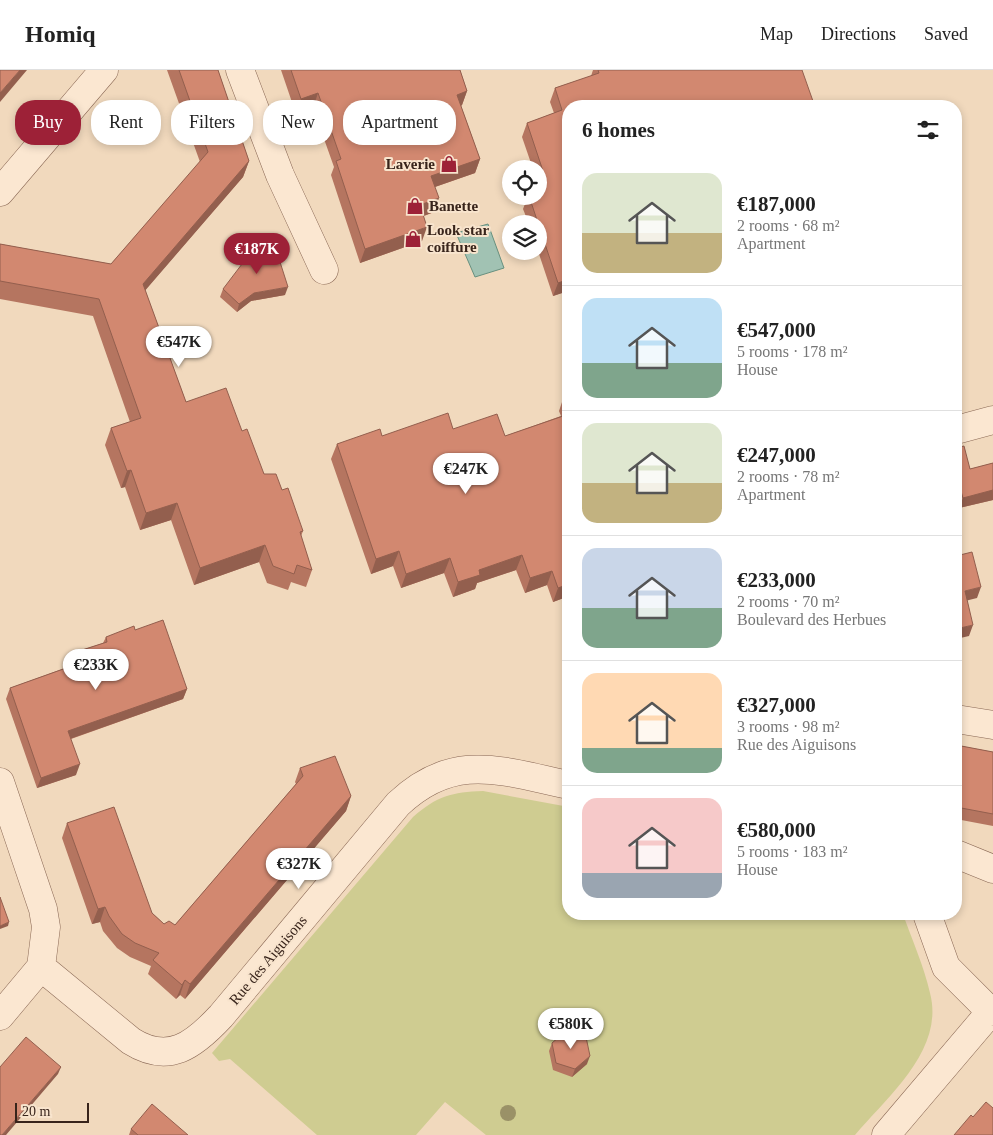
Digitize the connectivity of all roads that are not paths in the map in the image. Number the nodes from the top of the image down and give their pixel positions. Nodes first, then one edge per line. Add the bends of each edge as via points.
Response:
1 (104, 70) edge
2 (240, 70) edge
3 (0, 192) edge
4 (324, 270) dead end
5 (993, 420) edge
6 (962, 428) edge
7 (962, 720) edge
8 (993, 725) edge
9 (0, 782) edge
10 (562, 783) edge
11 (962, 856) edge
12 (993, 869) edge
13 (929, 920) edge
14 (41, 967) junction
15 (992, 1010) edge
16 (0, 1016) edge
17 (886, 1135) edge

1 - 3 street
2 - 4 street via 280,175
5 - 6 street
7 - 8 street
9 - 14 street via 43,909 46,927
10 - 14 street, Rue des Aiguisons via 483,768 463,769 444,774 411,792 221,1016 203,1036 181,1048 158,1052 144,1049
11 - 12 street
13 - 15 street via 946,967
14 - 16 street
15 - 17 street

